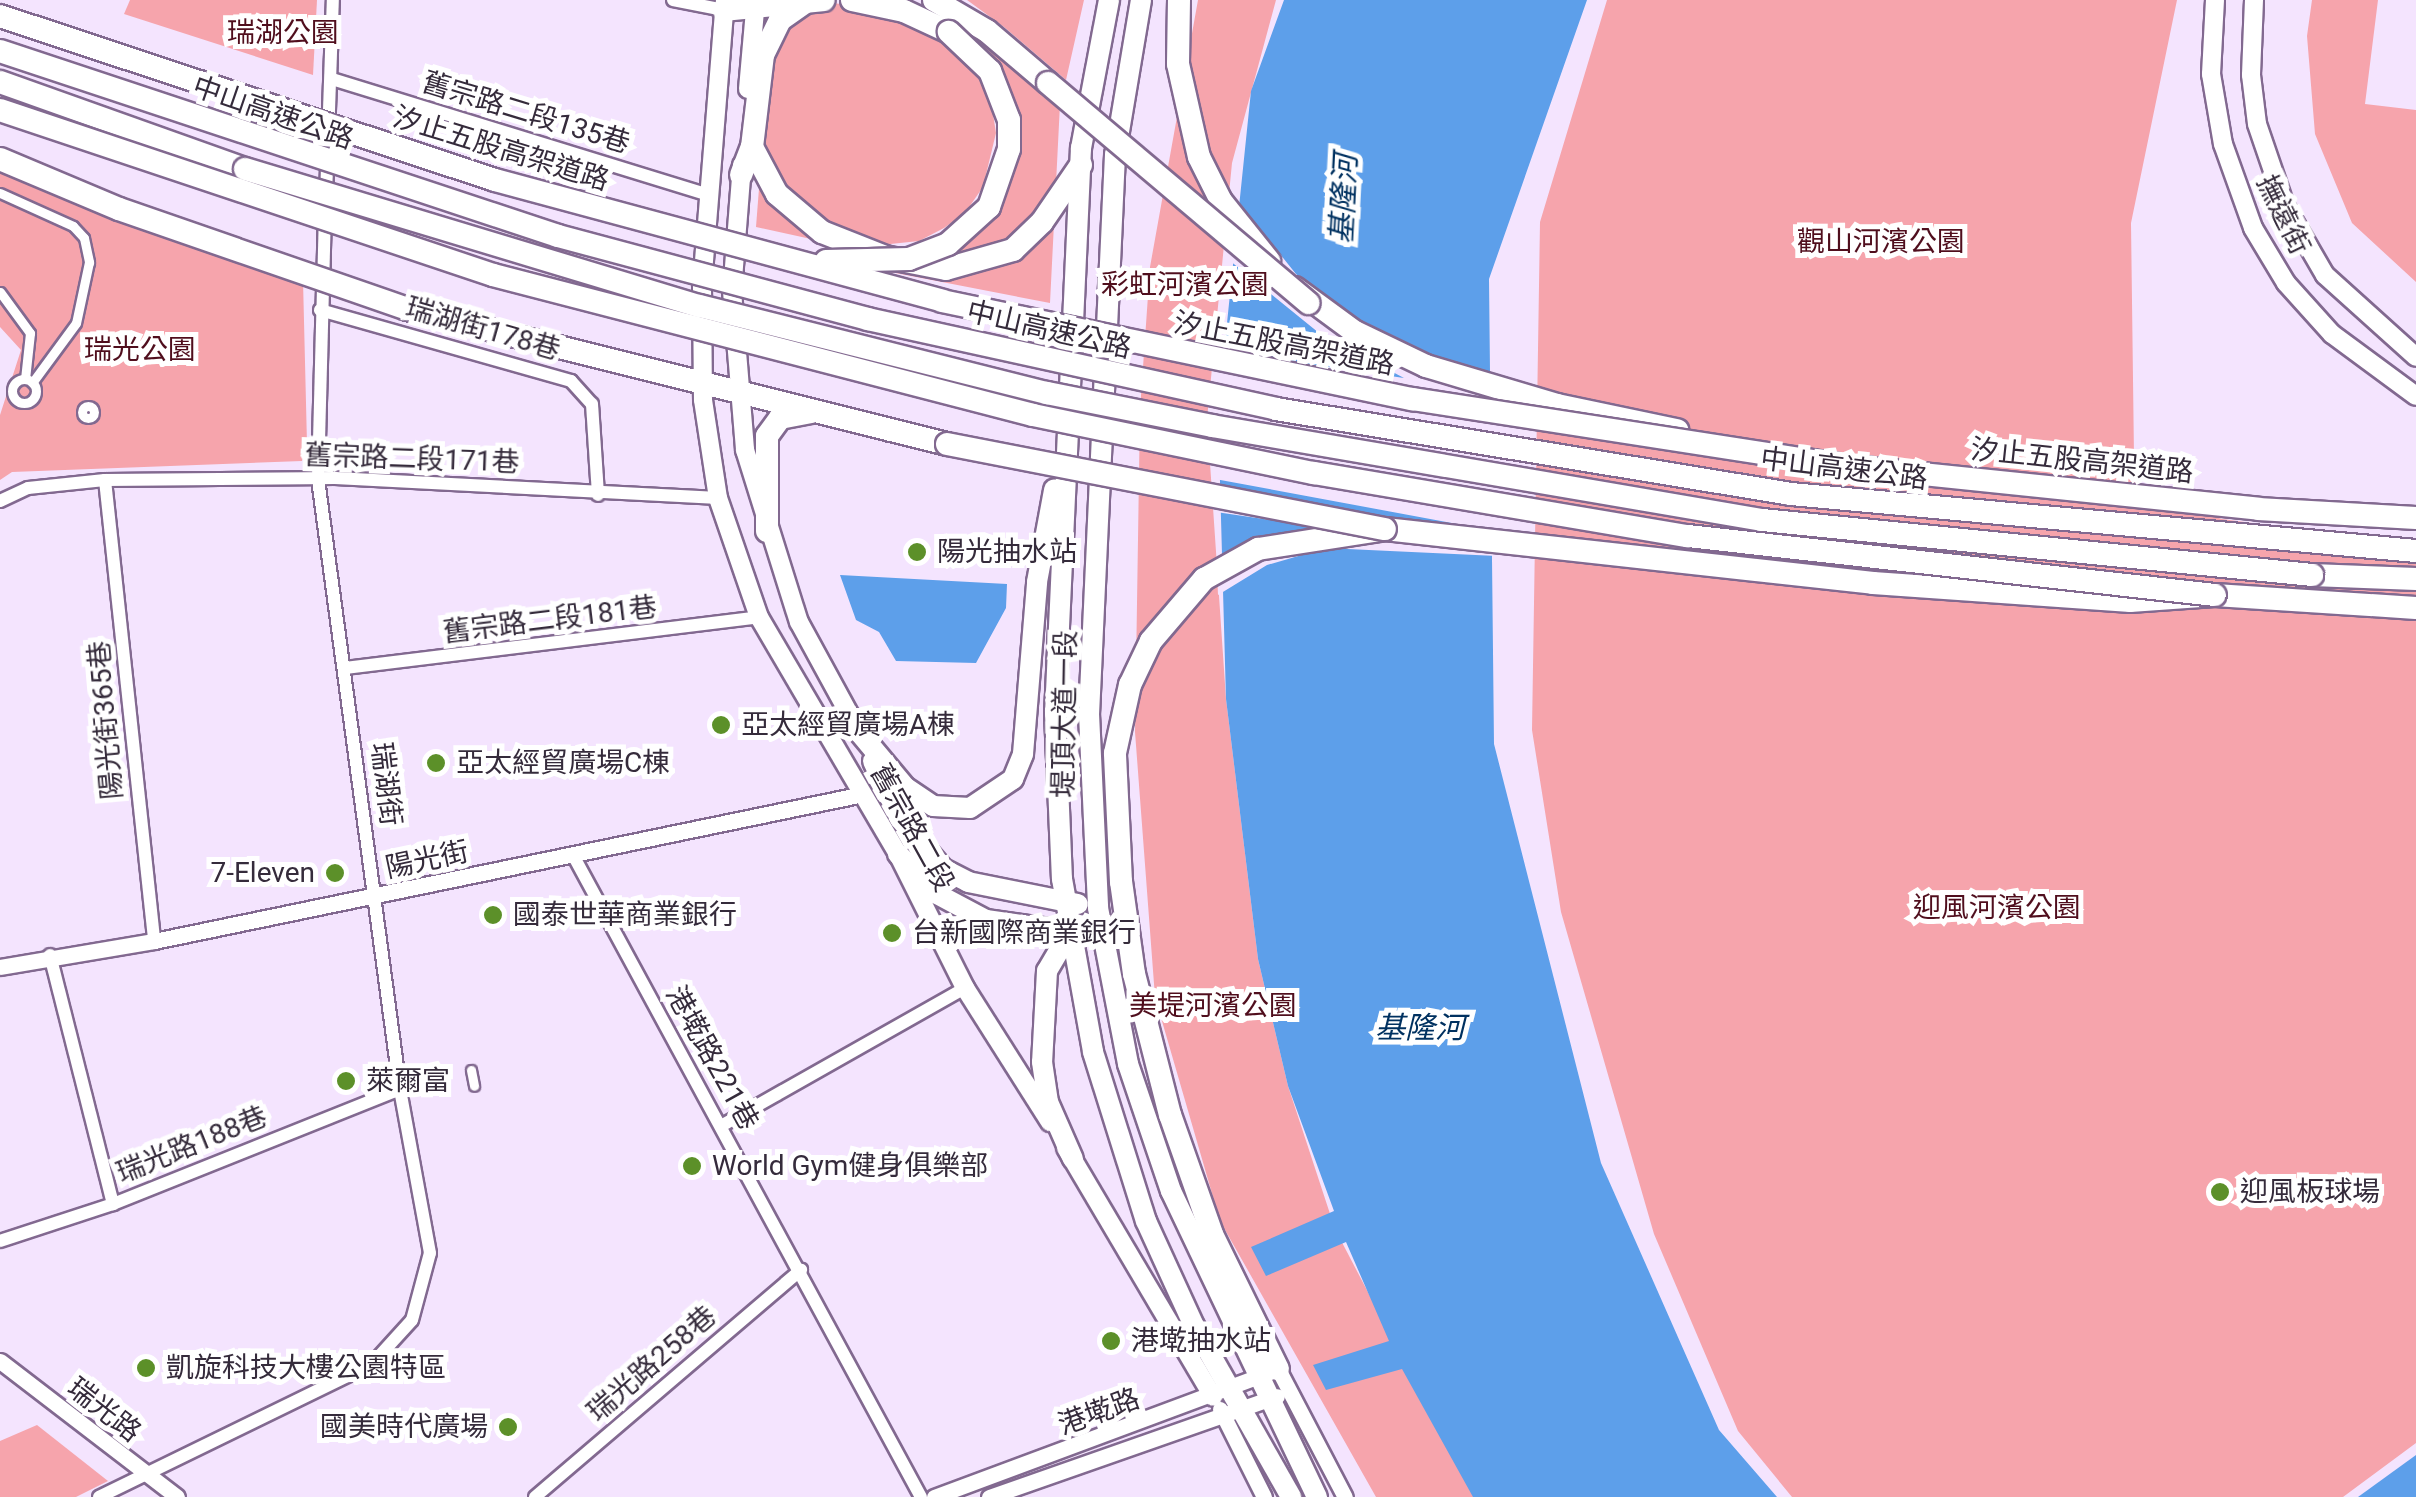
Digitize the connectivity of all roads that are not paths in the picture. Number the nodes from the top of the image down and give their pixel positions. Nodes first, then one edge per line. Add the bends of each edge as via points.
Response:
1 (333, 0) edge
2 (673, 0) edge
3 (824, 0) edge
4 (852, 0) edge
5 (934, 0) edge
6 (1109, 0) edge
7 (1142, 0) edge
8 (1180, 0) edge
9 (2215, 0) edge
10 (2254, 0) edge
11 (808, 1) edge
12 (756, 2) edge
13 (724, 5) edge
14 (0, 16) edge
15 (0, 51) edge
16 (332, 79) junction
17 (0, 82) edge
18 (0, 110) edge
19 (752, 147) junction
20 (0, 159) edge
21 (1080, 165) junction
22 (741, 175) junction
23 (0, 193) edge
24 (705, 194) junction
25 (737, 249) junction
26 (0, 292) edge
27 (1308, 302) junction
28 (320, 310) junction
29 (2416, 357) edge
30 (29, 381) junction
31 (702, 381) junction
32 (0, 384) edge
33 (12, 388) junction
34 (736, 390) junction
35 (2416, 396) edge
36 (1069, 410) junction
37 (830, 413) junction
38 (1862, 470) junction
39 (318, 479) junction
40 (104, 480) junction
41 (598, 495) junction
42 (718, 498) junction
43 (0, 501) edge
44 (2416, 518) edge
45 (1385, 528) junction
46 (767, 531) junction
47 (2416, 551) edge
48 (2416, 579) edge
49 (2215, 595) junction
50 (2416, 608) edge
51 (759, 617) junction
52 (346, 668) junction
53 (859, 732) junction
54 (863, 794) junction
55 (898, 854) junction
56 (572, 855) junction
57 (375, 896) junction
58 (1065, 902) junction
59 (1098, 908) junction
60 (1070, 932) junction
61 (154, 941) junction
62 (50, 955) junction
63 (0, 966) edge
64 (965, 988) junction
65 (471, 1070) dead end
66 (475, 1086) dead end
67 (400, 1089) junction
68 (721, 1126) junction
69 (1073, 1159) junction
70 (113, 1204) junction
71 (0, 1241) edge
72 (801, 1270) junction
73 (0, 1361) edge
74 (1278, 1369) junction
75 (1256, 1380) junction
76 (1288, 1391) junction
77 (1223, 1393) junction
78 (1266, 1400) junction
79 (1235, 1414) junction
80 (147, 1474) junction
81 (100, 1497) edge
82 (178, 1497) edge
83 (535, 1497) edge
84 (922, 1497) edge
85 (934, 1497) edge
86 (988, 1497) edge
87 (1264, 1497) edge
88 (1291, 1497) edge
89 (1317, 1497) edge
90 (1345, 1497) edge

1 - 16 street, 瑞湖街
2 - 13 street
3 - 11 highway
4 - 25 highway, bridge via 904,11 948,32 990,70 1009,120 1002,179 990,207 969,228 909,259 868,264
5 - 27 highway, bridge via 987,30
6 - 21 highway, 堤頂大道一段
7 - 59 highway, 堤頂大道一段 via 1115,155 1089,714
8 - 27 highway, bridge via 1180,79 1199,158 1221,201
9 - 35 main road, 撫遠街 via 2214,92 2223,144 2253,228 2286,283 2332,334
10 - 29 main road, 撫遠街 via 2251,75 2258,124 2285,206 2341,293
11 - 12 highway
11 - 19 highway via 786,13 768,44
12 - 13 highway
12 - 22 main road, 舊宗路二段
13 - 24 main road, 舊宗路二段
14 - 25 highway, 汐止五股高架道路, bridge via 332,129
15 - 47 highway, 中山高速公路, bridge via 558,236 868,320 1276,410 1791,494
16 - 24 street, 舊宗路二段135巷
16 - 28 street, 瑞湖街
17 - 48 highway, bridge via 245,168 572,270 1047,393 1384,460 1762,520 2036,552
18 - 49 highway, bridge via 493,274 818,364 1072,424 1688,536
19 - 21 highway via 777,194 822,232 885,256 946,268 1013,250 1042,222
19 - 22 highway
20 - 31 highway, bridge via 119,209 407,309
21 - 36 highway, 堤頂大道一段
22 - 34 main road, 舊宗路二段 via 732,291
23 - 30 street via 72,226 84,238 88,262 76,323
24 - 31 main road, 舊宗路二段
25 - 38 highway, 汐止五股高架道路, bridge via 1205,359 1412,400
26 - 30 street via 30,333
27 - 38 highway, bridge via 1395,352 1474,384
28 - 39 street, 瑞湖街
28 - 41 street, 瑞湖街178巷 via 571,381 592,404
30 - 33 street
30 - 33 street via 36,393 29,402 18,402
31 - 34 highway
31 - 42 main road, 舊宗路二段
32 - 33 street
34 - 37 highway
34 - 46 main road, 舊宗路二段
36 - 53 highway via 1037,582 1023,754 1013,779 970,808 933,806 904,787
36 - 58 highway, 堤頂大道一段 via 1055,713
37 - 45 highway, bridge via 947,444
37 - 46 highway via 792,413 773,425 764,452
38 - 44 highway, 汐止五股高架道路
39 - 40 street, 舊宗路二段171巷
39 - 41 street, 舊宗路二段171巷
39 - 52 street, 瑞湖街
40 - 43 street, 舊宗路二段171巷 via 28,488
40 - 61 street, 陽光街365巷
41 - 42 street, 舊宗路二段171巷
42 - 51 main road, 舊宗路二段
45 - 49 highway, bridge via 1873,583 2130,600
45 - 74 highway, bridge via 1292,540 1232,562 1174,609 1130,685 1115,753 1114,801 1148,1035 1194,1188
46 - 53 main road, 舊宗路二段 via 799,622
49 - 50 highway
51 - 52 street, 舊宗路二段181巷
51 - 54 main road, 舊宗路二段
52 - 57 street, 瑞湖街
53 - 58 highway via 900,820 943,869 968,882
54 - 55 main road, 舊宗路二段
54 - 56 street, 陽光街
55 - 60 highway via 937,894 986,920
55 - 64 main road, 舊宗路二段
56 - 57 street, 陽光街
56 - 68 street, 港墘路221巷
57 - 61 street, 陽光街
57 - 67 street, 瑞湖街
58 - 59 highway
58 - 60 highway, 堤頂大道一段
59 - 75 highway, 堤頂大道一段 via 1128,1064 1193,1248
60 - 69 highway via 1047,971 1042,1062 1048,1102
60 - 77 highway, 堤頂大道一段 via 1093,1052 1126,1163
61 - 62 street, 陽光街
62 - 63 street, 陽光街
62 - 70 street
64 - 68 street
64 - 69 main road, 舊宗路二段
65 - 66 street
67 - 70 street, 瑞光路188巷
67 - 80 street, 瑞湖街 via 430,1253 412,1320 372,1364
68 - 72 street, 港墘路221巷
69 - 77 main road, 舊宗路二段
70 - 71 street, 瑞光路188巷
72 - 83 street, 瑞光路258巷
72 - 84 street, 港墘路221巷
73 - 80 street, 瑞光路
74 - 75 street, 港墘路
74 - 76 street
75 - 77 street, 港墘路
75 - 78 highway, 堤頂大道一段
76 - 78 street, 港墘路
76 - 90 street
77 - 79 highway, 堤頂大道一段
77 - 85 street, 港墘路
78 - 79 street, 港墘路
78 - 89 highway, 堤頂大道一段
79 - 86 street, 港墘路
79 - 87 street
79 - 88 highway, 堤頂大道一段
80 - 81 street, 瑞湖街
80 - 82 street, 瑞光路

